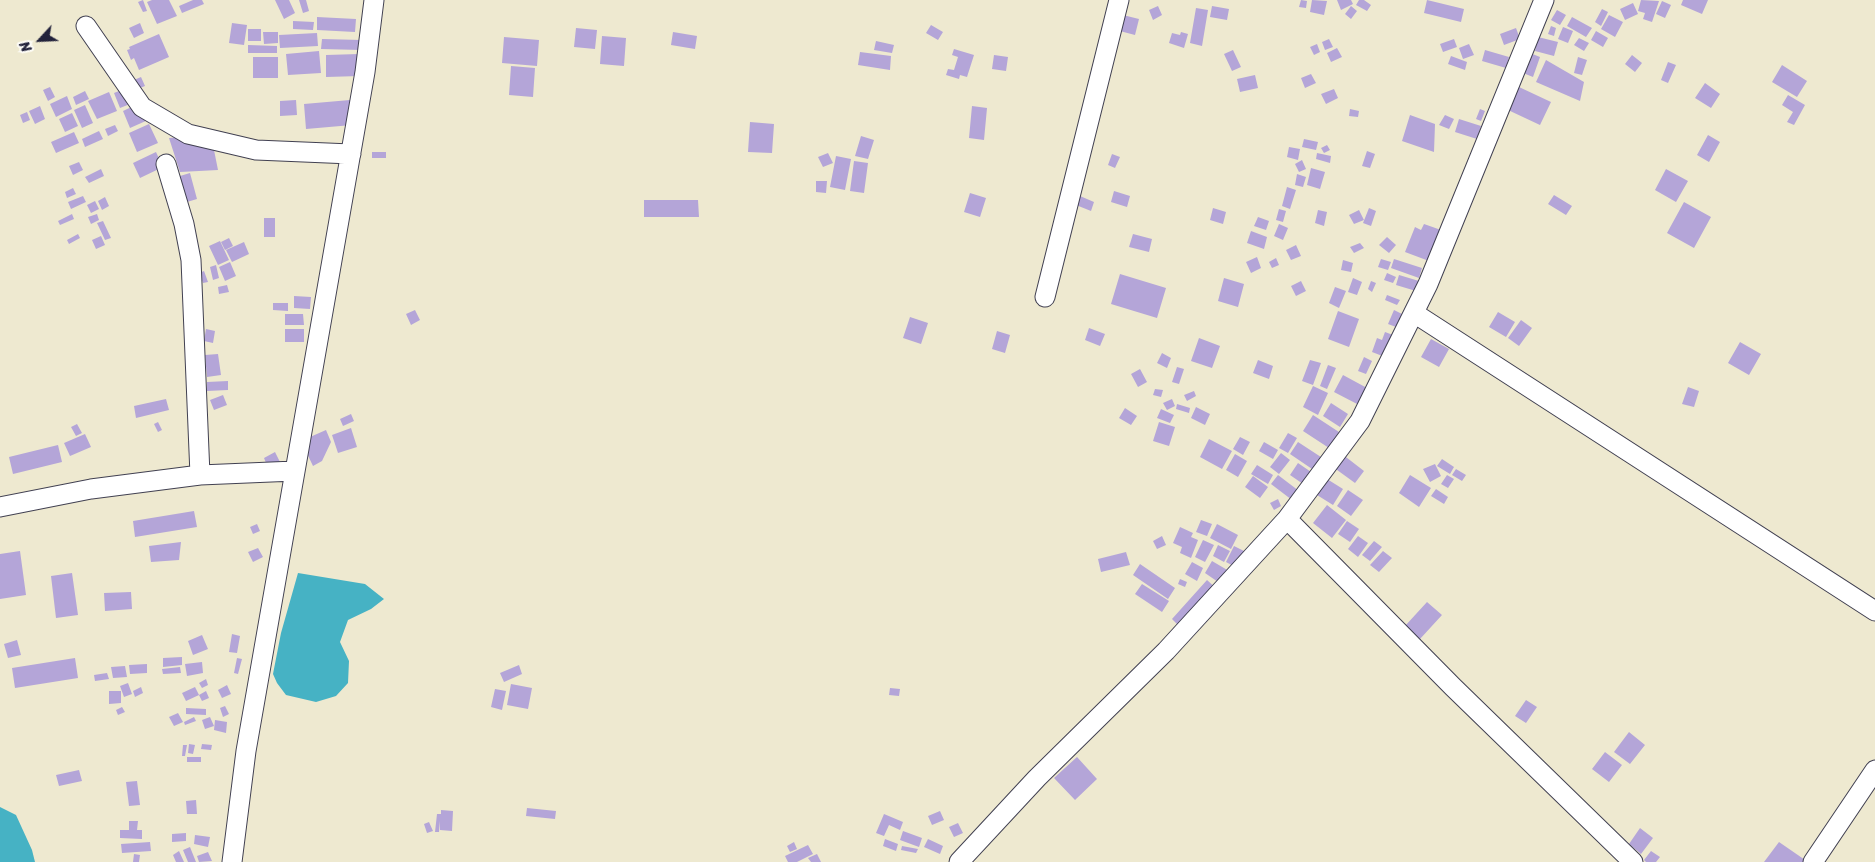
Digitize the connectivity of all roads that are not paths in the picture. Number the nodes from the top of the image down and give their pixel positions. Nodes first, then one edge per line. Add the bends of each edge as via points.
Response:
1 (374, 0) edge
2 (1119, 0) edge
3 (1544, 0) edge
4 (86, 26) dead end
5 (351, 154) junction
6 (166, 164) dead end
7 (1045, 297) dead end
8 (1414, 313) junction
9 (295, 471) junction
10 (200, 475) junction
11 (0, 507) edge
12 (1288, 519) junction
13 (1875, 611) edge
14 (1875, 770) edge
15 (232, 862) edge
16 (959, 862) edge
17 (1633, 862) edge
18 (1813, 862) edge

1 - 5 street via 366,72
2 - 7 street
3 - 8 street
4 - 5 street via 142,107 188,134 256,150
5 - 9 street
6 - 10 street via 184,224 190,260
8 - 12 street via 1360,421
8 - 13 street
9 - 10 street
9 - 15 street via 246,751
10 - 11 street via 91,489
12 - 16 street via 1166,651 1037,778
12 - 17 street via 1453,687
14 - 18 street

